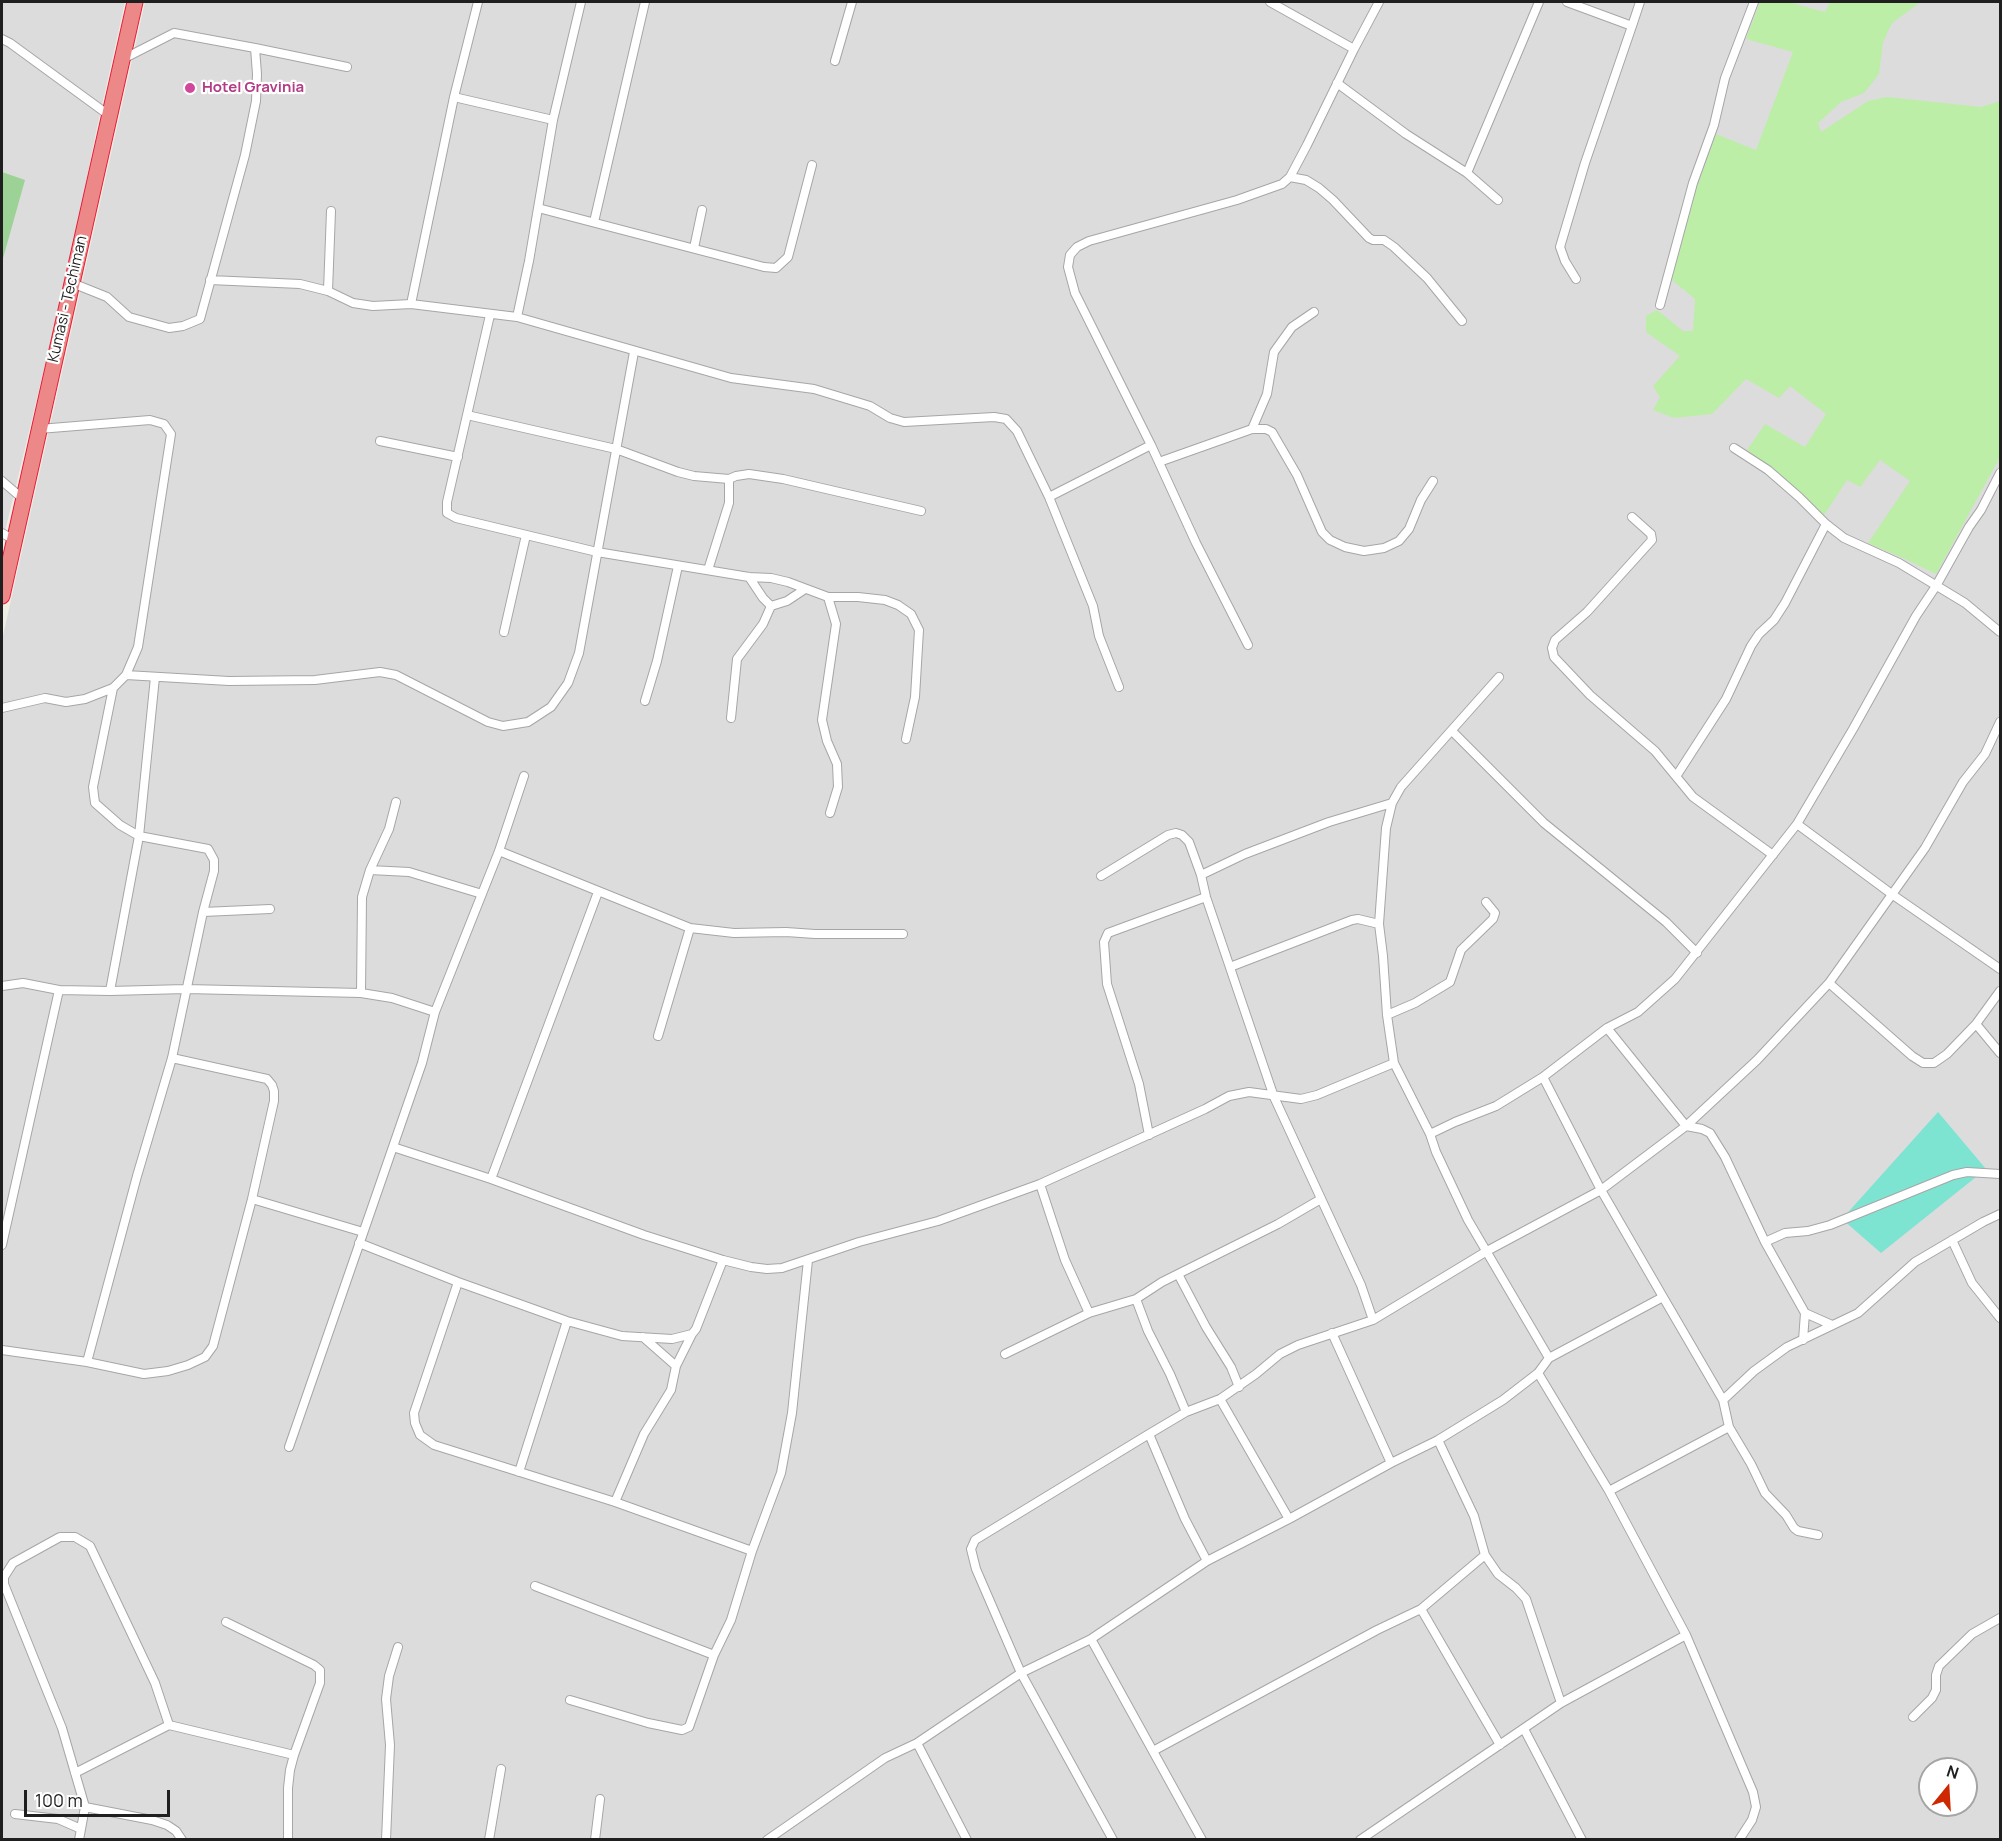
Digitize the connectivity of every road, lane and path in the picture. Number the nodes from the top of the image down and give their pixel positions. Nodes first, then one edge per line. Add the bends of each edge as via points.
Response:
1 (135, 2) edge
2 (478, 2) edge
3 (581, 2) edge
4 (645, 2) edge
5 (852, 2) edge
6 (1270, 2) edge
7 (1379, 2) edge
8 (1539, 2) edge
9 (1567, 2) edge
10 (1640, 2) edge
11 (1754, 2) edge
12 (1632, 26) junction
13 (2, 39) edge
14 (255, 48) junction
15 (1354, 49) junction
16 (123, 59) junction
17 (835, 61) dead end
18 (347, 67) dead end
19 (1337, 83) junction
20 (454, 97) junction
21 (110, 116) junction
22 (553, 120) junction
23 (812, 165) dead end
24 (1467, 173) junction
25 (1290, 177) junction
26 (1498, 200) dead end
27 (538, 208) junction
28 (702, 210) dead end
29 (331, 211) dead end
30 (594, 222) junction
31 (694, 248) junction
32 (1576, 279) dead end
33 (210, 280) junction
34 (72, 283) junction
35 (328, 291) junction
36 (411, 304) junction
37 (1660, 305) dead end
38 (1314, 312) dead end
39 (490, 315) junction
40 (517, 318) junction
41 (1462, 321) dead end
42 (634, 352) junction
43 (467, 415) junction
44 (39, 429) junction
45 (1252, 429) junction
46 (380, 441) dead end
47 (1151, 445) junction
48 (1734, 447) dead end
49 (616, 449) junction
50 (458, 457) junction
51 (1159, 462) junction
52 (2001, 473) edge
53 (729, 479) junction
54 (2, 481) edge
55 (1433, 481) dead end
56 (1049, 497) junction
57 (23, 499) junction
58 (921, 511) dead end
59 (1632, 517) dead end
60 (1826, 524) junction
61 (526, 535) junction
62 (8, 537) edge
63 (597, 552) junction
64 (678, 566) junction
65 (708, 570) junction
66 (749, 577) junction
67 (1936, 586) junction
68 (805, 589) junction
69 (2, 596) edge
70 (828, 597) junction
71 (771, 606) junction
72 (504, 632) dead end
73 (2001, 632) edge
74 (1248, 645) dead end
75 (126, 675) junction
76 (155, 677) junction
77 (1499, 677) dead end
78 (1119, 687) dead end
79 (113, 688) junction
80 (645, 701) dead end
81 (2, 708) edge
82 (731, 718) dead end
83 (2001, 722) edge
84 (1452, 731) junction
85 (906, 739) dead end
86 (1677, 775) junction
87 (524, 777) dead end
88 (396, 802) dead end
89 (1392, 803) junction
90 (830, 813) dead end
91 (1797, 824) junction
92 (139, 836) junction
93 (499, 851) junction
94 (1773, 855) junction
95 (370, 870) junction
96 (1201, 875) junction
97 (1101, 876) dead end
98 (598, 892) junction
99 (482, 894) junction
100 (1893, 895) junction
101 (1206, 897) junction
102 (1486, 902) dead end
103 (270, 909) dead end
104 (203, 912) junction
105 (1379, 924) junction
106 (690, 928) junction
107 (903, 934) dead end
108 (1697, 953) junction
109 (1230, 967) junction
110 (2001, 969) edge
111 (1829, 983) junction
112 (2, 986) edge
113 (186, 989) junction
114 (59, 990) junction
115 (110, 991) junction
116 (2001, 991) edge
117 (361, 993) junction
118 (435, 1012) junction
119 (1387, 1015) junction
120 (1976, 1024) junction
121 (1607, 1028) junction
122 (658, 1036) dead end
123 (2001, 1053) edge
124 (172, 1058) junction
125 (1394, 1064) junction
126 (1543, 1077) junction
127 (1274, 1097) junction
128 (1686, 1126) junction
129 (1430, 1134) junction
130 (1149, 1135) junction
131 (393, 1147) junction
132 (2001, 1174) edge
133 (491, 1179) junction
134 (1040, 1184) junction
135 (1601, 1190) junction
136 (252, 1199) junction
137 (1321, 1199) junction
138 (2001, 1214) edge
139 (363, 1232) junction
140 (1952, 1240) junction
141 (1765, 1242) junction
142 (359, 1243) junction
143 (2, 1245) edge
144 (1487, 1251) junction
145 (723, 1260) junction
146 (808, 1260) junction
147 (1178, 1274) junction
148 (458, 1282) junction
149 (1663, 1297) junction
150 (1136, 1299) junction
151 (1805, 1312) junction
152 (1089, 1313) junction
153 (2001, 1318) edge
154 (1373, 1320) junction
155 (567, 1322) junction
156 (1832, 1325) junction
157 (1332, 1333) junction
158 (692, 1334) junction
159 (643, 1337) junction
160 (1803, 1340) junction
161 (2, 1350) edge
162 (1005, 1354) dead end
163 (1549, 1358) junction
164 (87, 1362) junction
165 (676, 1366) junction
166 (1538, 1372) junction
167 (1239, 1386) junction
168 (1220, 1399) junction
169 (1723, 1400) junction
170 (1186, 1412) junction
171 (1729, 1427) junction
172 (1149, 1434) junction
173 (1438, 1440) junction
174 (290, 1447) dead end
175 (1391, 1463) junction
176 (519, 1472) junction
177 (1609, 1491) junction
178 (615, 1502) junction
179 (1289, 1520) junction
180 (1818, 1535) dead end
181 (752, 1551) junction
182 (1485, 1555) junction
183 (1207, 1561) junction
184 (3, 1581) edge
185 (535, 1586) dead end
186 (1420, 1609) junction
187 (2001, 1618) edge
188 (226, 1622) dead end
189 (1686, 1635) junction
190 (1091, 1639) junction
191 (398, 1647) dead end
192 (714, 1655) junction
193 (1022, 1673) junction
194 (570, 1700) dead end
195 (1561, 1703) junction
196 (1913, 1717) dead end
197 (170, 1725) junction
198 (1524, 1729) junction
199 (916, 1743) junction
200 (1500, 1745) junction
201 (1153, 1752) junction
202 (294, 1755) junction
203 (501, 1769) dead end
204 (75, 1773) junction
205 (600, 1798) dead end
206 (85, 1806) junction
207 (15, 1814) dead end
208 (81, 1829) junction
209 (79, 1839) edge
210 (182, 1839) edge
211 (288, 1839) edge
212 (386, 1839) edge
213 (489, 1839) edge
214 (595, 1839) edge
215 (767, 1839) edge
216 (967, 1839) edge
217 (1113, 1839) edge
218 (1202, 1839) edge
219 (1360, 1839) edge
220 (1582, 1839) edge
221 (1739, 1839) edge

1 - 16 highway, Kumasi - Techiman
2 - 20 street
3 - 22 street
4 - 30 street
5 - 17 street
6 - 15 street
7 - 15 street
8 - 24 street
9 - 12 street
10 - 12 street
11 - 37 street via 1728,70
12 - 32 street via 1560,247
13 - 21 street
14 - 16 street via 174,33
14 - 18 street
14 - 33 street via 256,101
15 - 19 street
16 - 21 highway, Kumasi - Techiman
19 - 24 street
19 - 25 street
20 - 22 street
20 - 36 street
21 - 34 highway, Kumasi - Techiman
22 - 27 street
23 - 31 street via 783,264 764,267
24 - 26 street
25 - 41 street via 1306,180 1318,188 1369,238 1384,240 1394,247 1427,278
25 - 47 street via 1282,184 1237,200 1089,241 1070,255 1068,267 1075,293
27 - 30 street
27 - 40 street
28 - 31 street
29 - 35 street
30 - 31 street
33 - 34 street via 200,319 169,328 129,317 107,297
33 - 35 street via 300,284
34 - 44 highway, Kumasi - Techiman
35 - 36 street via 353,303
36 - 39 street
38 - 45 street via 1292,327 1274,352 1267,394
39 - 40 street
39 - 43 street
40 - 42 street
42 - 49 street
42 - 56 street via 731,378 814,389 870,406 904,422 1006,419 1017,431
43 - 49 street
43 - 50 street
44 - 57 highway, Kumasi - Techiman
44 - 75 street via 150,420 164,424 171,434 138,647
45 - 51 street
45 - 55 street via 1272,432 1297,475 1322,532 1345,547 1364,551 1399,541
46 - 50 street
47 - 51 street
47 - 56 street
48 - 60 street via 1768,470
49 - 53 street via 678,472
49 - 63 street
50 - 61 street via 447,513
51 - 74 street
52 - 67 street
53 - 58 street via 749,474 783,479
53 - 65 street via 729,503
54 - 57 street
56 - 78 street via 1093,606
57 - 62 highway, Kumasi - Techiman
59 - 86 street via 1651,534 1652,540 1587,612 1555,640 1552,648 1554,657 1590,695
60 - 67 street
60 - 86 street via 1785,603 1751,646 1726,699
61 - 63 street
61 - 72 street
62 - 69 highway, Kumasi - Techiman
63 - 64 street
63 - 76 street via 579,653 568,683 551,706 528,722 503,726 488,723 396,675 380,672 304,680
64 - 65 street
64 - 80 street
65 - 66 street
66 - 68 street via 771,578
66 - 71 street
67 - 73 street
67 - 91 street
68 - 70 street
68 - 71 street
70 - 85 street via 885,600 911,614 919,630 915,697
70 - 90 street via 836,624 822,720 837,764 838,788
71 - 82 street via 759,631 738,659
75 - 76 street
75 - 79 street
76 - 92 street
77 - 84 street
79 - 81 street via 86,699 66,702 45,698
79 - 92 street via 93,787 95,803
83 - 100 street via 1985,754 1963,782
84 - 89 street via 1401,787
84 - 108 street via 1544,823 1666,922
86 - 94 street via 1693,797
87 - 93 street
88 - 95 street via 389,829
89 - 96 street via 1329,822
89 - 105 street via 1386,828
91 - 94 street
91 - 100 street
92 - 104 street via 208,849 214,871
92 - 115 street
93 - 98 street
93 - 99 street
94 - 108 street
95 - 99 street via 409,872
95 - 117 street via 362,897
96 - 97 street via 1189,842 1176,833
96 - 101 street
98 - 106 street
98 - 133 street
99 - 118 street
100 - 110 street
100 - 111 street
101 - 109 street
101 - 130 street via 1108,933 1104,942 1107,984 1139,1084
102 - 119 street via 1495,913 1493,919 1461,950 1450,982
103 - 104 street
104 - 113 street
105 - 109 street via 1352,920
105 - 119 street
106 - 107 street via 734,933
106 - 122 street
108 - 121 street via 1675,980 1638,1012
109 - 127 street
111 - 120 street via 1923,1063 1934,1063 1947,1054
111 - 128 street via 1757,1060
112 - 114 street via 23,983
113 - 115 street
113 - 117 street
113 - 124 street
114 - 115 street
114 - 143 street
116 - 120 street
117 - 118 street
118 - 131 street
119 - 125 street
120 - 123 street
121 - 126 street
121 - 128 street
124 - 136 street via 267,1079 272,1085 274,1101
124 - 164 street
125 - 127 street via 1317,1095 1301,1099
125 - 129 street
126 - 129 street via 1496,1107
126 - 135 street
127 - 130 street via 1249,1092 1229,1096
127 - 137 street
128 - 135 street
128 - 141 street via 1710,1133
129 - 144 street via 1468,1220
130 - 134 street
131 - 133 street
131 - 139 street
132 - 141 street via 1953,1175 1830,1225 1785,1233
133 - 145 street
134 - 146 street via 938,1221
134 - 152 street via 1065,1260
135 - 144 street
135 - 149 street
136 - 139 street
136 - 164 street via 213,1346 205,1357 168,1371 144,1374
137 - 147 street
137 - 154 street
138 - 140 street
139 - 142 street
140 - 153 street via 1972,1283
140 - 156 street via 1915,1262 1858,1313
141 - 151 street
142 - 148 street
142 - 174 street
144 - 154 street
144 - 163 street
145 - 146 street via 767,1269
145 - 158 street
146 - 181 street via 788,1442 781,1473
147 - 150 street
147 - 167 street
148 - 155 street
148 - 176 street via 414,1413 415,1423 420,1435 434,1445
149 - 163 street
149 - 169 street
150 - 152 street
150 - 170 street
151 - 156 street
151 - 160 street
152 - 162 street
154 - 157 street
155 - 159 street
155 - 176 street
156 - 160 street
157 - 167 street via 1280,1354
157 - 175 street
158 - 159 street via 672,1339
158 - 165 street
159 - 165 street
160 - 169 street via 1754,1371
161 - 164 street
163 - 166 street
165 - 178 street via 671,1390 644,1434
166 - 173 street via 1503,1400
166 - 177 street
167 - 168 street
168 - 170 street
168 - 179 street
169 - 171 street
170 - 172 street
171 - 177 street
171 - 180 street via 1765,1493 1794,1528
172 - 183 street
172 - 193 street via 975,1540 972,1558
173 - 175 street
173 - 182 street via 1474,1516
175 - 179 street
176 - 178 street
177 - 189 street
178 - 181 street
179 - 183 street
181 - 192 street via 731,1620
182 - 186 street
182 - 195 street via 1498,1574 1526,1599
183 - 190 street
184 - 197 street via 14,1563 60,1537 75,1537 90,1546 155,1683
184 - 204 street via 62,1728
185 - 192 street
186 - 200 street
186 - 201 street
187 - 196 street via 1972,1634 1939,1666 1932,1698
188 - 202 street via 320,1670 320,1683
189 - 195 street
189 - 221 street via 1753,1792 1756,1807
190 - 193 street
190 - 201 street
191 - 212 street via 386,1699 390,1745
192 - 194 street via 692,1721 682,1730
193 - 199 street
193 - 217 street
195 - 198 street
197 - 202 street
197 - 204 street
198 - 200 street
198 - 220 street
199 - 215 street via 885,1758
199 - 216 street
200 - 219 street
201 - 218 street
202 - 211 street via 288,1788
203 - 213 street
204 - 206 street
205 - 214 street
206 - 208 street
206 - 210 street via 152,1820 176,1831
207 - 208 street via 58,1819
208 - 209 street

